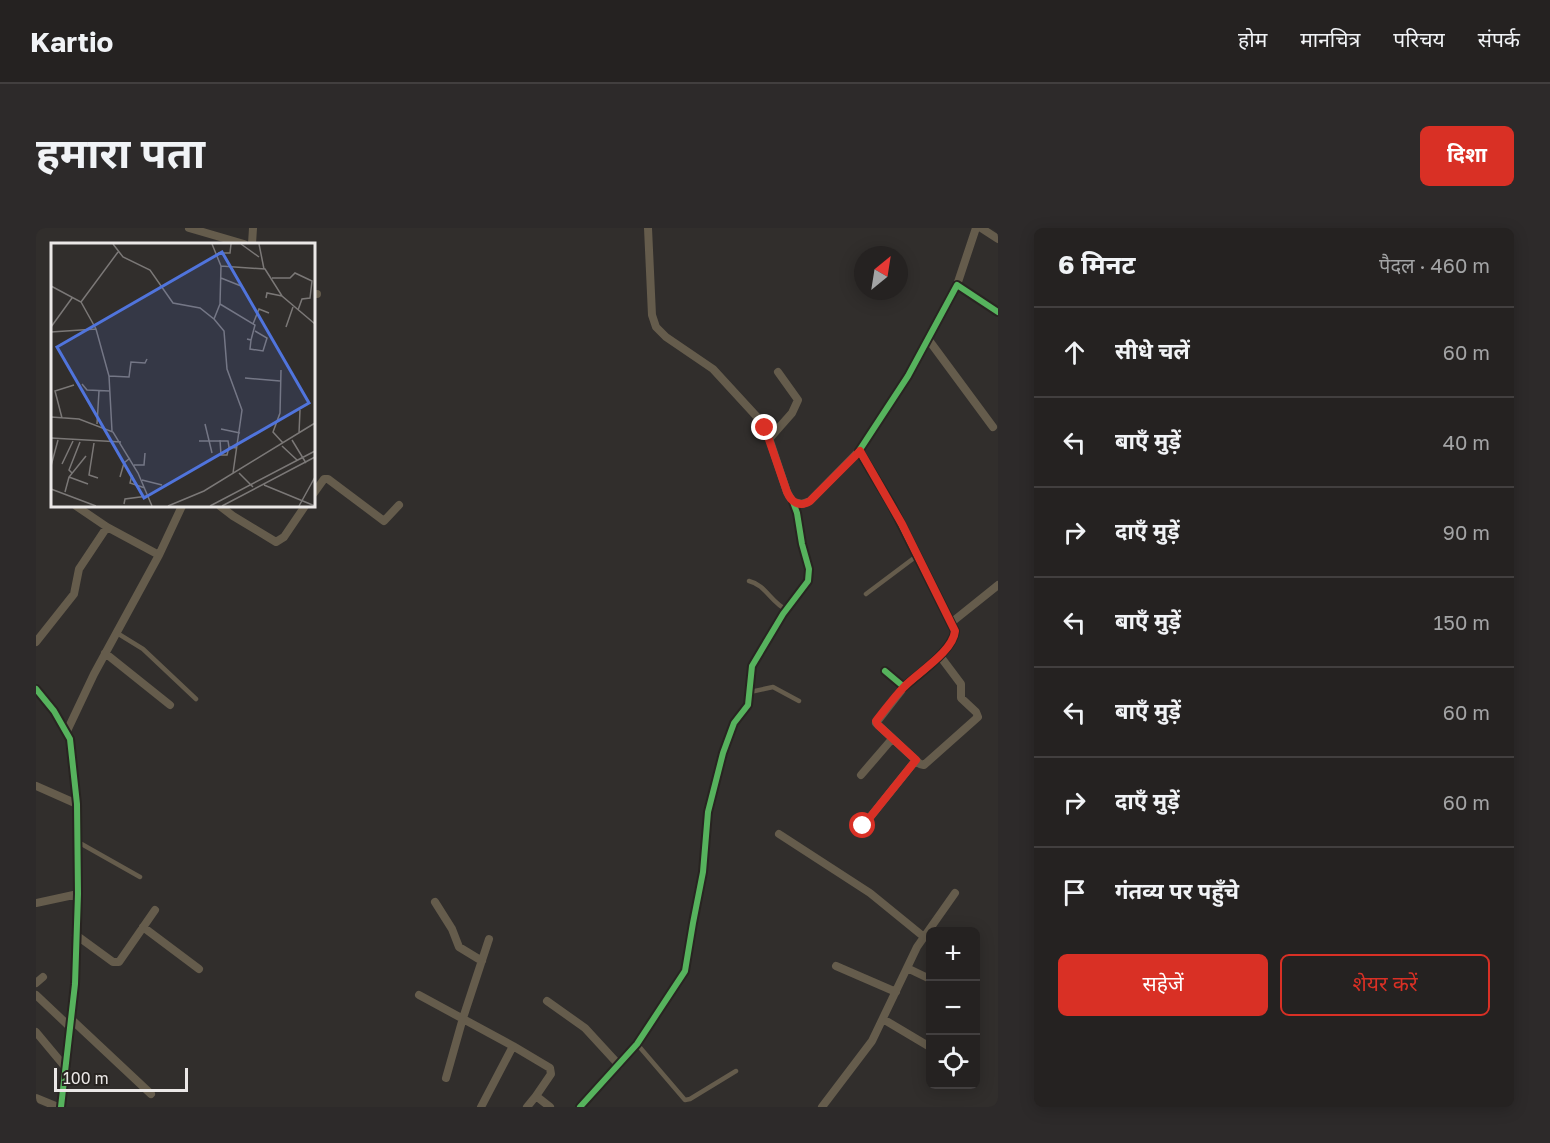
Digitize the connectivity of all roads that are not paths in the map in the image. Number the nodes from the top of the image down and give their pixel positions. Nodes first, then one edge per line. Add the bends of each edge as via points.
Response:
1 (189, 228) edge
2 (253, 228) edge
3 (648, 228) edge
4 (976, 228) edge
5 (981, 228) edge
6 (998, 239) edge
7 (241, 243) edge
8 (252, 243) edge
9 (957, 285) junction
10 (998, 312) edge
11 (928, 339) junction
12 (778, 372) dead end
13 (993, 427) dead end
14 (769, 439) junction
15 (860, 451) junction
16 (315, 492) edge
17 (793, 501) junction
18 (399, 505) dead end
19 (78, 507) edge
20 (183, 507) edge
21 (221, 507) edge
22 (304, 507) edge
23 (107, 526) junction
24 (159, 555) junction
25 (918, 555) junction
26 (749, 581) dead end
27 (998, 585) edge
28 (866, 594) dead end
29 (787, 610) junction
30 (952, 622) junction
31 (117, 633) junction
32 (36, 642) edge
33 (105, 653) junction
34 (940, 656) junction
35 (885, 671) dead end
36 (904, 687) junction
37 (36, 689) edge
38 (750, 692) junction
39 (196, 699) dead end
40 (799, 701) dead end
41 (170, 705) dead end
42 (67, 731) junction
43 (892, 739) junction
44 (916, 760) junction
45 (861, 775) dead end
46 (36, 786) edge
47 (77, 804) junction
48 (863, 826) dead end
49 (779, 834) dead end
50 (78, 842) junction
51 (140, 878) dead end
52 (956, 893) dead end
53 (78, 894) junction
54 (435, 902) dead end
55 (36, 903) edge
56 (155, 910) dead end
57 (143, 927) junction
58 (76, 935) junction
59 (924, 937) junction
60 (489, 939) dead end
61 (482, 961) junction
62 (836, 966) dead end
63 (907, 968) junction
64 (199, 969) dead end
65 (926, 977) edge
66 (896, 992) junction
67 (36, 995) edge
68 (419, 995) dead end
69 (547, 1001) dead end
70 (463, 1018) junction
71 (883, 1019) junction
72 (71, 1023) junction
73 (36, 1032) edge
74 (638, 1044) junction
75 (926, 1045) edge
76 (513, 1046) junction
77 (619, 1065) junction
78 (66, 1068) junction
79 (736, 1071) dead end
80 (446, 1078) dead end
81 (151, 1094) dead end
82 (536, 1096) junction
83 (36, 1098) edge
84 (60, 1107) edge
85 (481, 1107) edge
86 (527, 1107) edge
87 (550, 1107) edge
88 (580, 1107) edge
89 (822, 1107) edge

1 - 7 street
2 - 8 street
3 - 14 street via 651,315 656,327 712,369 758,418
4 - 9 street
5 - 6 street
9 - 10 street
9 - 11 street
11 - 13 street
11 - 15 street
12 - 14 street via 798,400
14 - 17 street
15 - 17 street via 810,501
15 - 25 street
16 - 18 street via 328,479 384,521
17 - 29 street via 809,576
19 - 23 street
20 - 24 street
21 - 22 street via 276,542 284,537
23 - 24 street
23 - 32 street via 79,569 74,594
24 - 31 street
25 - 28 lane
25 - 30 street
26 - 29 lane via 759,584 775,603
27 - 30 street
29 - 38 street via 752,666
30 - 34 street via 954,639
31 - 33 street
31 - 39 lane via 143,649
33 - 41 street
33 - 42 street
34 - 36 street
34 - 44 street via 961,684 961,698 978,717 924,765
35 - 36 street
36 - 43 street via 876,721
37 - 42 street
38 - 40 lane via 773,687
38 - 74 street via 748,705 734,723 726,743 708,812 704,872 685,971
42 - 47 street
43 - 44 street
43 - 45 street
44 - 48 street
46 - 47 street
47 - 50 street
49 - 59 street via 870,892
50 - 51 lane
50 - 53 street
52 - 59 street
53 - 55 street
53 - 58 street
54 - 61 street via 459,947
56 - 57 street
57 - 58 street via 116,963
57 - 64 street
58 - 72 street
59 - 63 street
60 - 61 street
61 - 70 street
62 - 66 street
63 - 65 street
63 - 66 street
66 - 71 street
67 - 72 street
68 - 70 street
69 - 77 street via 585,1028
70 - 76 street
70 - 80 street
71 - 75 street
71 - 89 street via 872,1041
72 - 78 street
72 - 81 street
73 - 78 street
74 - 77 street
74 - 79 lane via 685,1100
76 - 82 street via 551,1070
76 - 85 street
77 - 88 street
78 - 84 street
82 - 86 street
82 - 87 street
83 - 84 street

